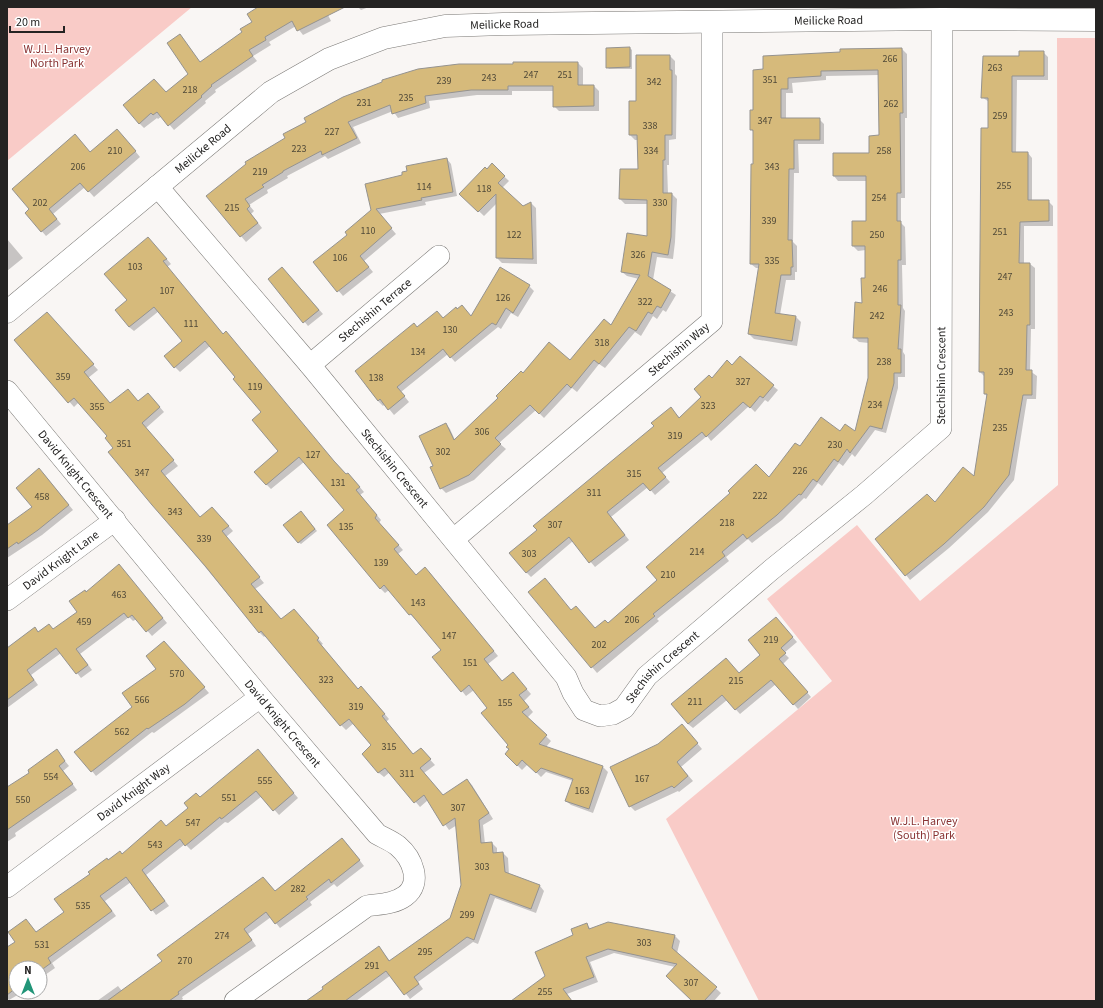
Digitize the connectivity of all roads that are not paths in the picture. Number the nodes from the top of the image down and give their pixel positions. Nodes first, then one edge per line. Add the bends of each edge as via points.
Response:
1 (942, 19) junction
2 (1096, 20) edge
3 (712, 22) junction
4 (157, 186) junction
5 (439, 256) dead end
6 (7, 312) edge
7 (310, 365) junction
8 (7, 391) edge
9 (115, 520) junction
10 (454, 539) junction
11 (7, 600) edge
12 (260, 697) junction
13 (7, 887) edge
14 (235, 1001) edge

1 - 2 street, Meilicke Road
1 - 3 street, Meilicke Road
1 - 10 street, Stechishin Crescent via 941,428 646,676 624,708 613,714 600,716 584,710 566,677
3 - 4 street, Meilicke Road via 445,26 384,38 329,59 271,92
3 - 10 street, Stechishin Way via 712,321
4 - 6 street, Meilicke Road
4 - 7 street, Stechishin Crescent
5 - 7 street, Stechishin Terrace
7 - 10 street, Stechishin Crescent
8 - 9 street, David Knight Crescent
9 - 11 street, David Knight Lane
9 - 12 street, David Knight Crescent
12 - 13 street, David Knight Way
12 - 14 street, David Knight Crescent via 377,834 399,846 408,857 416,876 413,888 405,896 393,902 367,906

